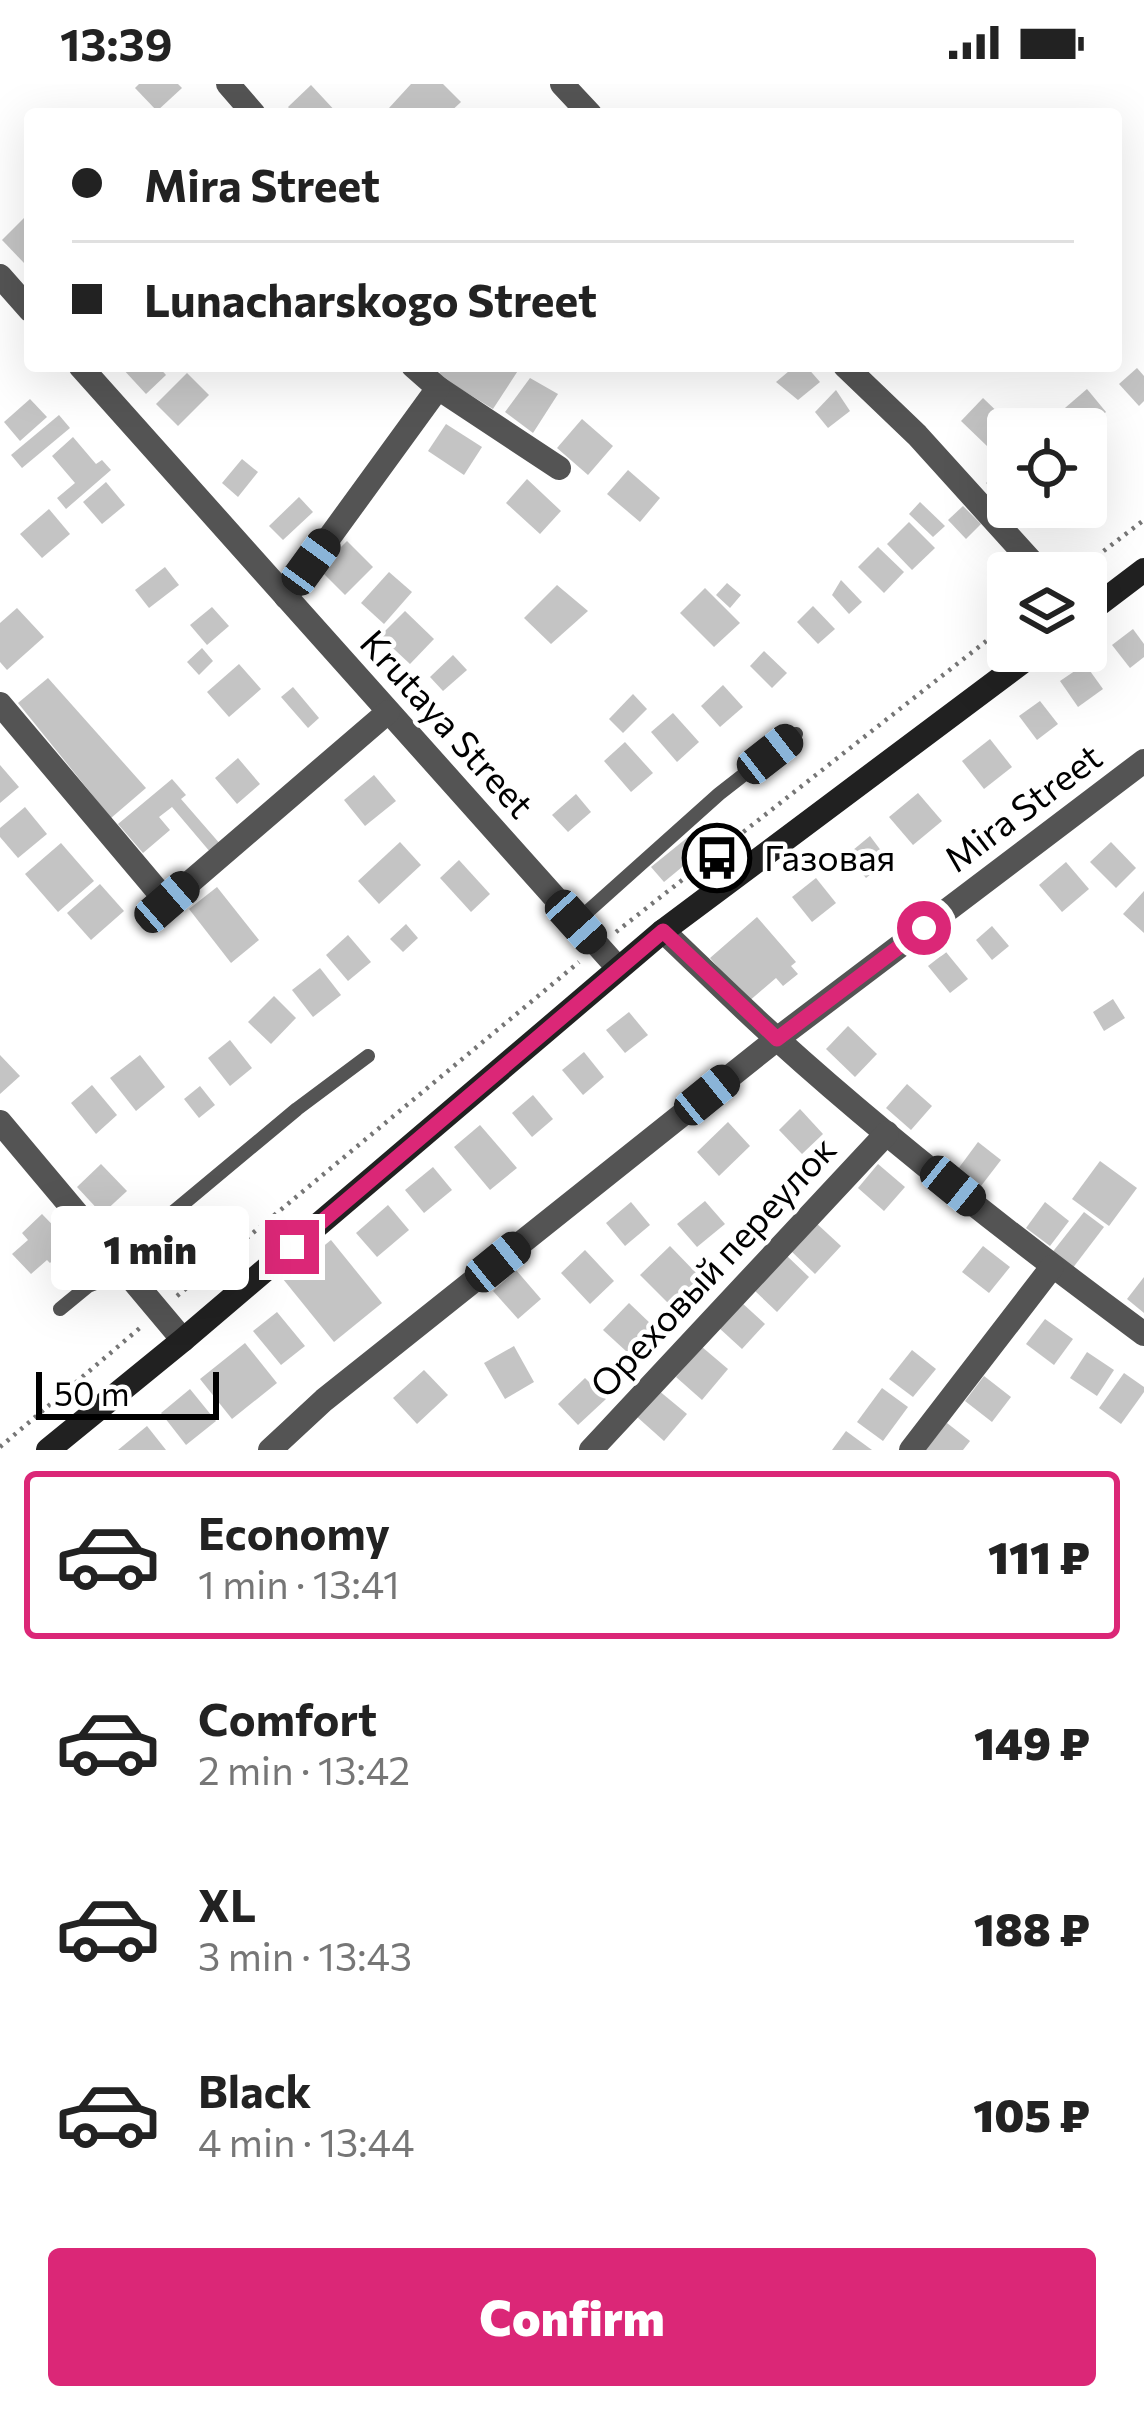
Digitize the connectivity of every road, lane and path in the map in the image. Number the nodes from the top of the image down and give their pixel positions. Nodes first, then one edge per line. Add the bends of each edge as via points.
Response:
1 (228, 84) edge
2 (562, 84) edge
3 (249, 108) edge
4 (584, 108) edge
5 (0, 276) edge
6 (24, 303) edge
7 (85, 372) edge
8 (420, 372) edge
9 (851, 372) edge
10 (437, 388) junction
11 (559, 468) dead end
12 (1144, 520) edge
13 (1023, 552) edge
14 (1102, 552) edge
15 (1144, 570) edge
16 (286, 597) junction
17 (1107, 598) edge
18 (987, 640) edge
19 (1009, 672) edge
20 (0, 704) edge
21 (388, 712) junction
22 (796, 734) dead end
23 (1144, 761) edge
24 (576, 922) junction
25 (663, 931) junction
26 (598, 946) junction
27 (618, 968) junction
28 (777, 1039) junction
29 (368, 1056) dead end
30 (0, 1122) edge
31 (887, 1133) junction
32 (122, 1265) junction
33 (1052, 1267) junction
34 (60, 1309) dead end
35 (160, 1311) junction
36 (1144, 1334) edge
37 (183, 1340) junction
38 (0, 1447) edge
39 (49, 1450) edge
40 (270, 1450) edge
41 (590, 1450) edge
42 (911, 1450) edge

1 - 3 street
2 - 4 street
5 - 6 street
7 - 16 street, Krutaya Street
8 - 10 street
9 - 13 street
10 - 11 street
10 - 16 street
12 - 14 path
15 - 17 main road
16 - 21 street, Krutaya Street
18 - 26 path
19 - 25 main road
20 - 21 street via 167,902
21 - 24 street, Krutaya Street
22 - 24 lane
23 - 28 street, Mira Street
24 - 26 street, Krutaya Street
25 - 27 main road
25 - 28 street
26 - 27 street, Krutaya Street
26 - 35 path
27 - 37 main road
28 - 31 street
28 - 40 street, Mira Street
29 - 32 lane via 159,1224
30 - 32 street
31 - 33 street
31 - 41 street, Ореховый переулок
32 - 34 lane
32 - 35 street
33 - 36 street
33 - 42 street
35 - 37 street
35 - 38 path
37 - 39 main road

